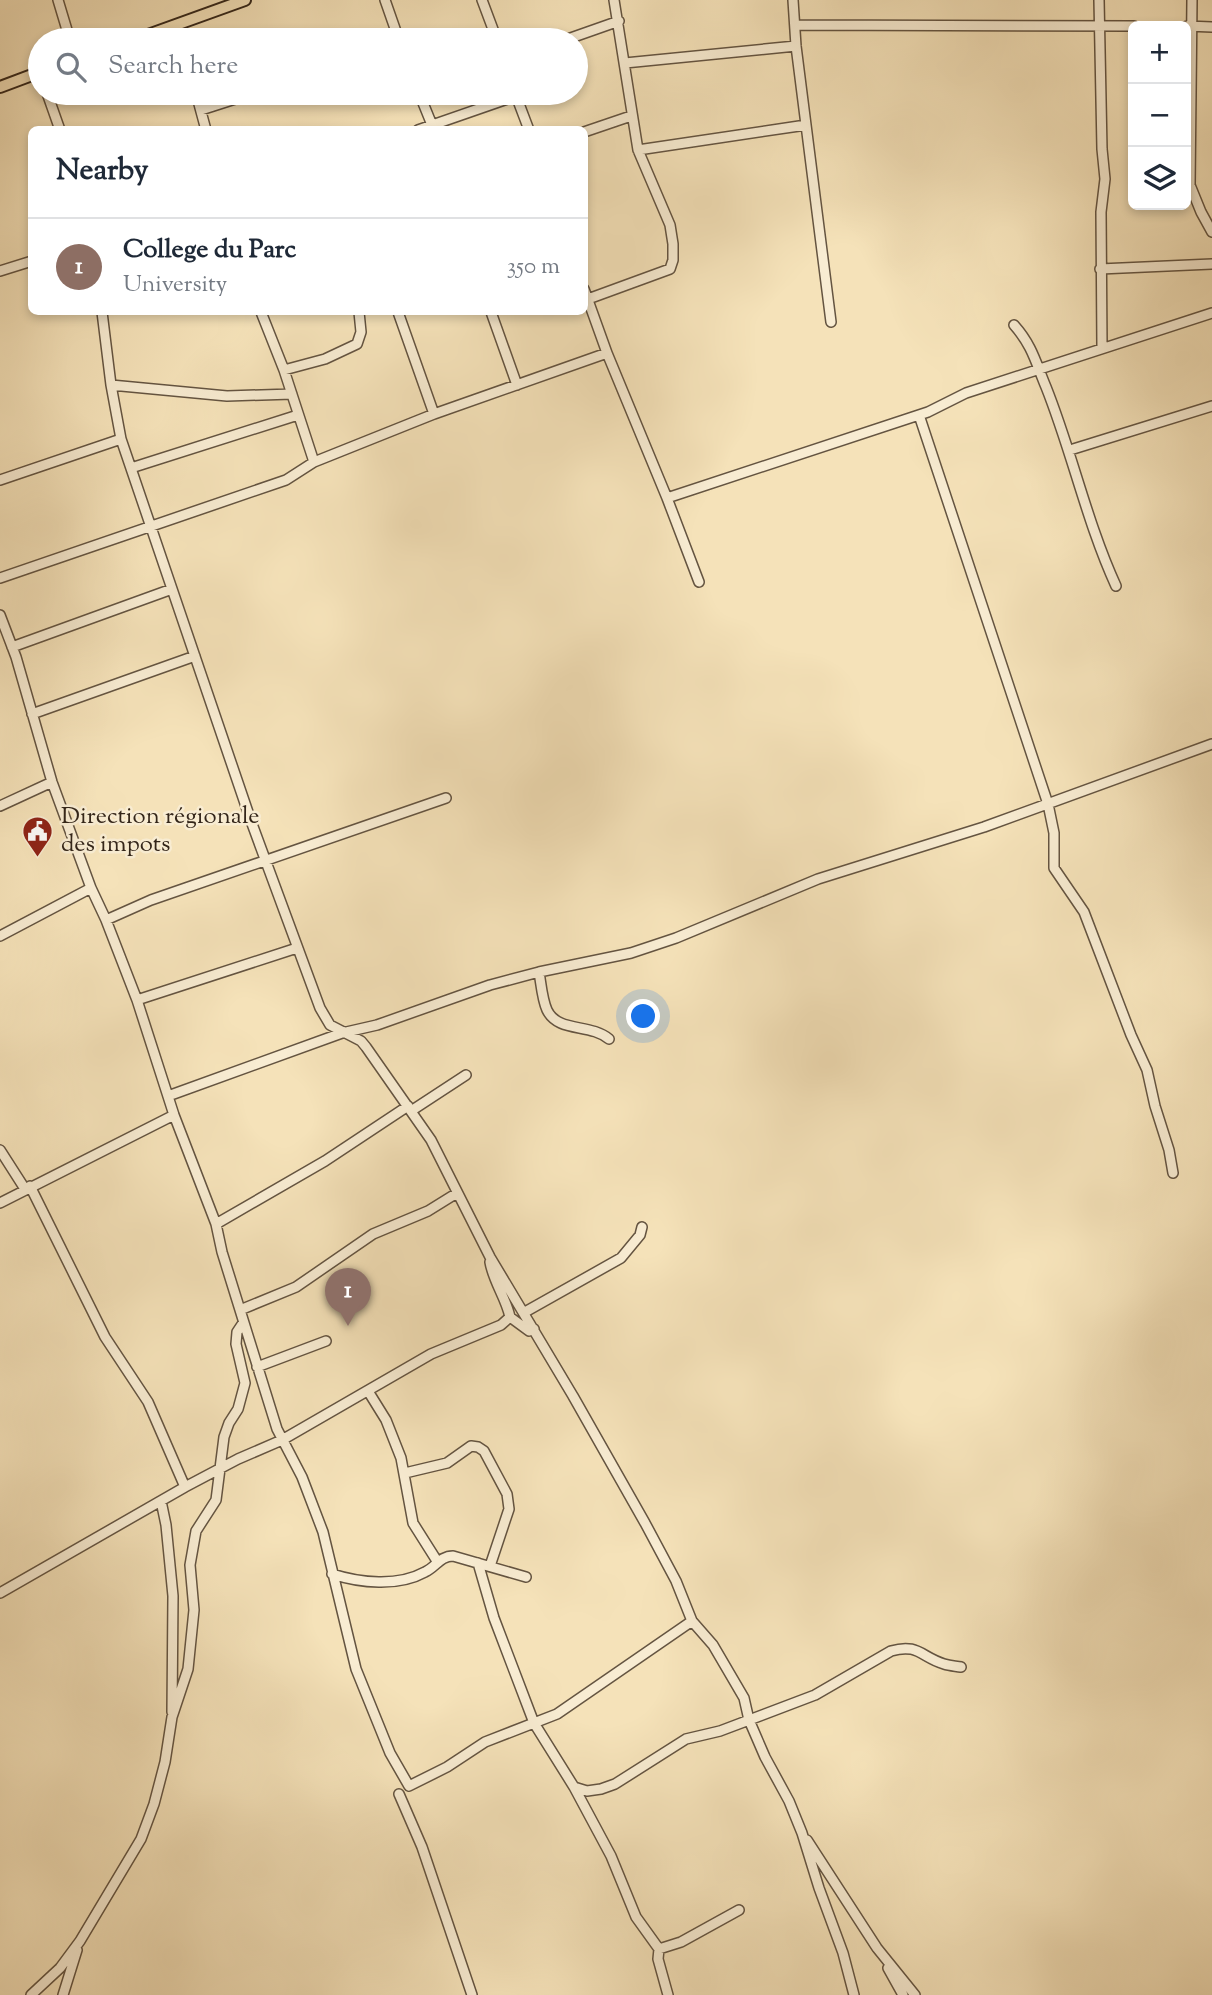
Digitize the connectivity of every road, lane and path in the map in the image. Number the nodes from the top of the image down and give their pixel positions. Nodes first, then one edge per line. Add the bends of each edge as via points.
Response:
1 (58, 0) edge
2 (245, 0) edge
3 (385, 0) edge
4 (482, 0) edge
5 (614, 0) edge
6 (793, 0) edge
7 (1099, 0) edge
8 (1192, 0) edge
9 (216, 5) edge
10 (619, 21) junction
11 (1190, 21) edge
12 (796, 25) junction
13 (175, 26) joint
14 (1099, 26) junction
15 (1128, 26) edge
16 (1191, 26) edge
17 (1212, 27) edge
18 (66, 28) edge
19 (169, 28) edge
20 (395, 28) edge
21 (492, 28) edge
22 (588, 32) edge
23 (796, 46) junction
24 (625, 63) junction
25 (28, 77) edge
26 (1190, 84) edge
27 (0, 87) edge
28 (51, 105) edge
29 (200, 105) edge
30 (217, 105) edge
31 (424, 105) edge
32 (486, 105) edge
33 (519, 105) edge
34 (201, 110) junction
35 (631, 116) junction
36 (432, 125) joint
37 (806, 125) junction
38 (59, 126) edge
39 (205, 126) edge
40 (527, 126) edge
41 (588, 131) edge
42 (638, 150) junction
43 (1212, 232) edge
44 (28, 262) edge
45 (1212, 264) edge
46 (1100, 269) junction
47 (0, 271) edge
48 (588, 299) joint
49 (1212, 313) edge
50 (102, 315) edge
51 (262, 315) edge
52 (359, 315) edge
53 (399, 315) edge
54 (492, 315) edge
55 (831, 322) dead end
56 (1014, 325) dead end
57 (1102, 347) junction
58 (607, 353) junction
59 (284, 370) junction
60 (1038, 370) junction
61 (111, 385) junction
62 (517, 385) junction
63 (292, 394) junction
64 (1212, 406) edge
65 (434, 414) junction
66 (298, 415) junction
67 (919, 415) junction
68 (121, 439) junction
69 (1070, 450) junction
70 (314, 462) junction
71 (131, 468) junction
72 (0, 480) edge
73 (667, 498) junction
74 (151, 527) junction
75 (0, 578) edge
76 (699, 582) dead end
77 (1116, 586) dead end
78 (172, 589) junction
79 (0, 615) edge
80 (12, 647) junction
81 (195, 656) junction
82 (32, 714) junction
83 (1212, 744) edge
84 (52, 782) junction
85 (446, 798) dead end
86 (1048, 804) junction
87 (0, 806) edge
88 (267, 860) junction
89 (90, 888) junction
90 (106, 920) junction
91 (0, 936) edge
92 (297, 948) junction
93 (539, 972) junction
94 (137, 1000) junction
95 (342, 1032) junction
96 (609, 1039) dead end
97 (466, 1075) dead end
98 (168, 1096) junction
99 (410, 1109) junction
100 (174, 1115) junction
101 (0, 1150) edge
102 (1172, 1173) dead end
103 (28, 1187) junction
104 (457, 1193) junction
105 (0, 1203) edge
106 (216, 1224) junction
107 (642, 1227) dead end
108 (490, 1257) junction
109 (240, 1310) junction
110 (524, 1312) junction
111 (510, 1317) junction
112 (243, 1322) junction
113 (534, 1329) junction
114 (326, 1341) dead end
115 (257, 1367) junction
116 (368, 1391) junction
117 (282, 1440) junction
118 (220, 1470) junction
119 (405, 1473) junction
120 (185, 1487) junction
121 (161, 1501) junction
122 (437, 1562) junction
123 (478, 1563) junction
124 (490, 1566) junction
125 (332, 1574) junction
126 (526, 1577) dead end
127 (0, 1593) edge
128 (692, 1621) junction
129 (961, 1667) dead end
130 (172, 1717) junction
131 (749, 1720) junction
132 (534, 1723) junction
133 (574, 1787) junction
134 (399, 1794) dead end
135 (802, 1833) junction
136 (739, 1910) dead end
137 (80, 1941) junction
138 (877, 1948) junction
139 (659, 1950) junction
140 (31, 1995) edge
141 (63, 1995) edge
142 (472, 1995) edge
143 (668, 1995) edge
144 (854, 1995) edge
145 (903, 1995) edge
146 (915, 1995) edge

1 - 18 street
2 - 9 main road
3 - 20 street
4 - 21 street
5 - 10 street
6 - 12 street
7 - 14 street
8 - 11 street
9 - 13 main road
10 - 22 street
10 - 24 street
12 - 14 street
12 - 23 street
13 - 19 main road
14 - 15 street
14 - 46 street via 1105,179
16 - 17 street
23 - 24 street
23 - 37 street
24 - 35 street
25 - 27 main road
26 - 43 street via 1191,185
28 - 38 street
29 - 34 street
30 - 34 street
31 - 36 street
32 - 36 street
33 - 40 street
34 - 39 street
35 - 41 street
35 - 42 street
37 - 42 street
37 - 55 street
42 - 48 street via 670,225 670,269
44 - 47 street
45 - 46 street
46 - 57 street
48 - 58 street
49 - 57 street
50 - 61 street
51 - 59 street
52 - 59 street via 357,344
53 - 65 street
54 - 62 street
56 - 60 street via 1028,340
57 - 60 street
58 - 62 street
58 - 73 street
59 - 63 street
60 - 67 street via 966,393
60 - 69 street
61 - 63 street via 227,396
61 - 68 street
62 - 65 street
63 - 66 street
64 - 69 street
65 - 70 street
66 - 70 street
66 - 71 street
67 - 73 street
67 - 86 street
68 - 71 street
68 - 72 street
69 - 77 street
70 - 74 street via 286,481
71 - 74 street
73 - 76 street
74 - 75 street
74 - 78 street
78 - 80 street
78 - 81 street
79 - 80 street
80 - 82 street
81 - 82 street
81 - 88 street
82 - 84 street
83 - 86 street
84 - 87 street
84 - 89 street
85 - 88 street
86 - 93 street via 818,879 677,938
86 - 102 street via 1054,868 1084,912 1147,1070
88 - 90 street
88 - 92 street
89 - 90 street
89 - 91 street
90 - 94 street
92 - 94 street
92 - 95 street via 320,1008
93 - 95 street
93 - 96 street via 547,1011 560,1024 600,1032
94 - 98 street
95 - 98 street
95 - 99 street via 361,1041
97 - 99 street
98 - 100 street
99 - 104 street
99 - 106 street
100 - 103 street
100 - 106 street
101 - 103 street
103 - 105 street
103 - 120 street via 105,1337 148,1402
104 - 108 street
104 - 109 street via 373,1234 296,1287
106 - 109 street
107 - 110 street via 621,1258
108 - 110 street
108 - 111 street
109 - 112 street
110 - 113 street
111 - 113 street via 523,1328
111 - 116 street via 431,1354
112 - 115 street
112 - 118 street via 236,1345 245,1382 224,1437
113 - 128 street via 652,1535
114 - 115 street
115 - 117 street
116 - 117 street
116 - 119 street via 386,1420
117 - 118 street
117 - 125 street via 323,1532
118 - 120 street
118 - 130 street via 216,1500 196,1531 190,1565 194,1610 188,1669
119 - 122 street via 413,1523
119 - 124 street via 447,1462 471,1446 484,1451 507,1494 509,1509
120 - 121 street
121 - 127 street
121 - 130 street via 173,1596
122 - 123 street via 453,1556
122 - 125 street via 415,1577 381,1582
123 - 124 street
123 - 132 street
124 - 126 street
125 - 132 street via 356,1669 409,1786 485,1742
128 - 131 street via 713,1645 744,1698
128 - 132 street via 557,1714
129 - 131 street via 904,1647 815,1695
130 - 137 street via 165,1762 141,1839
131 - 133 street via 686,1739 615,1784 587,1791
131 - 135 street
132 - 133 street
133 - 139 street via 611,1856 636,1917
134 - 142 street via 422,1847
135 - 138 street
135 - 144 street
136 - 139 street
137 - 140 street
137 - 141 street
138 - 145 street
138 - 146 street
139 - 143 street

